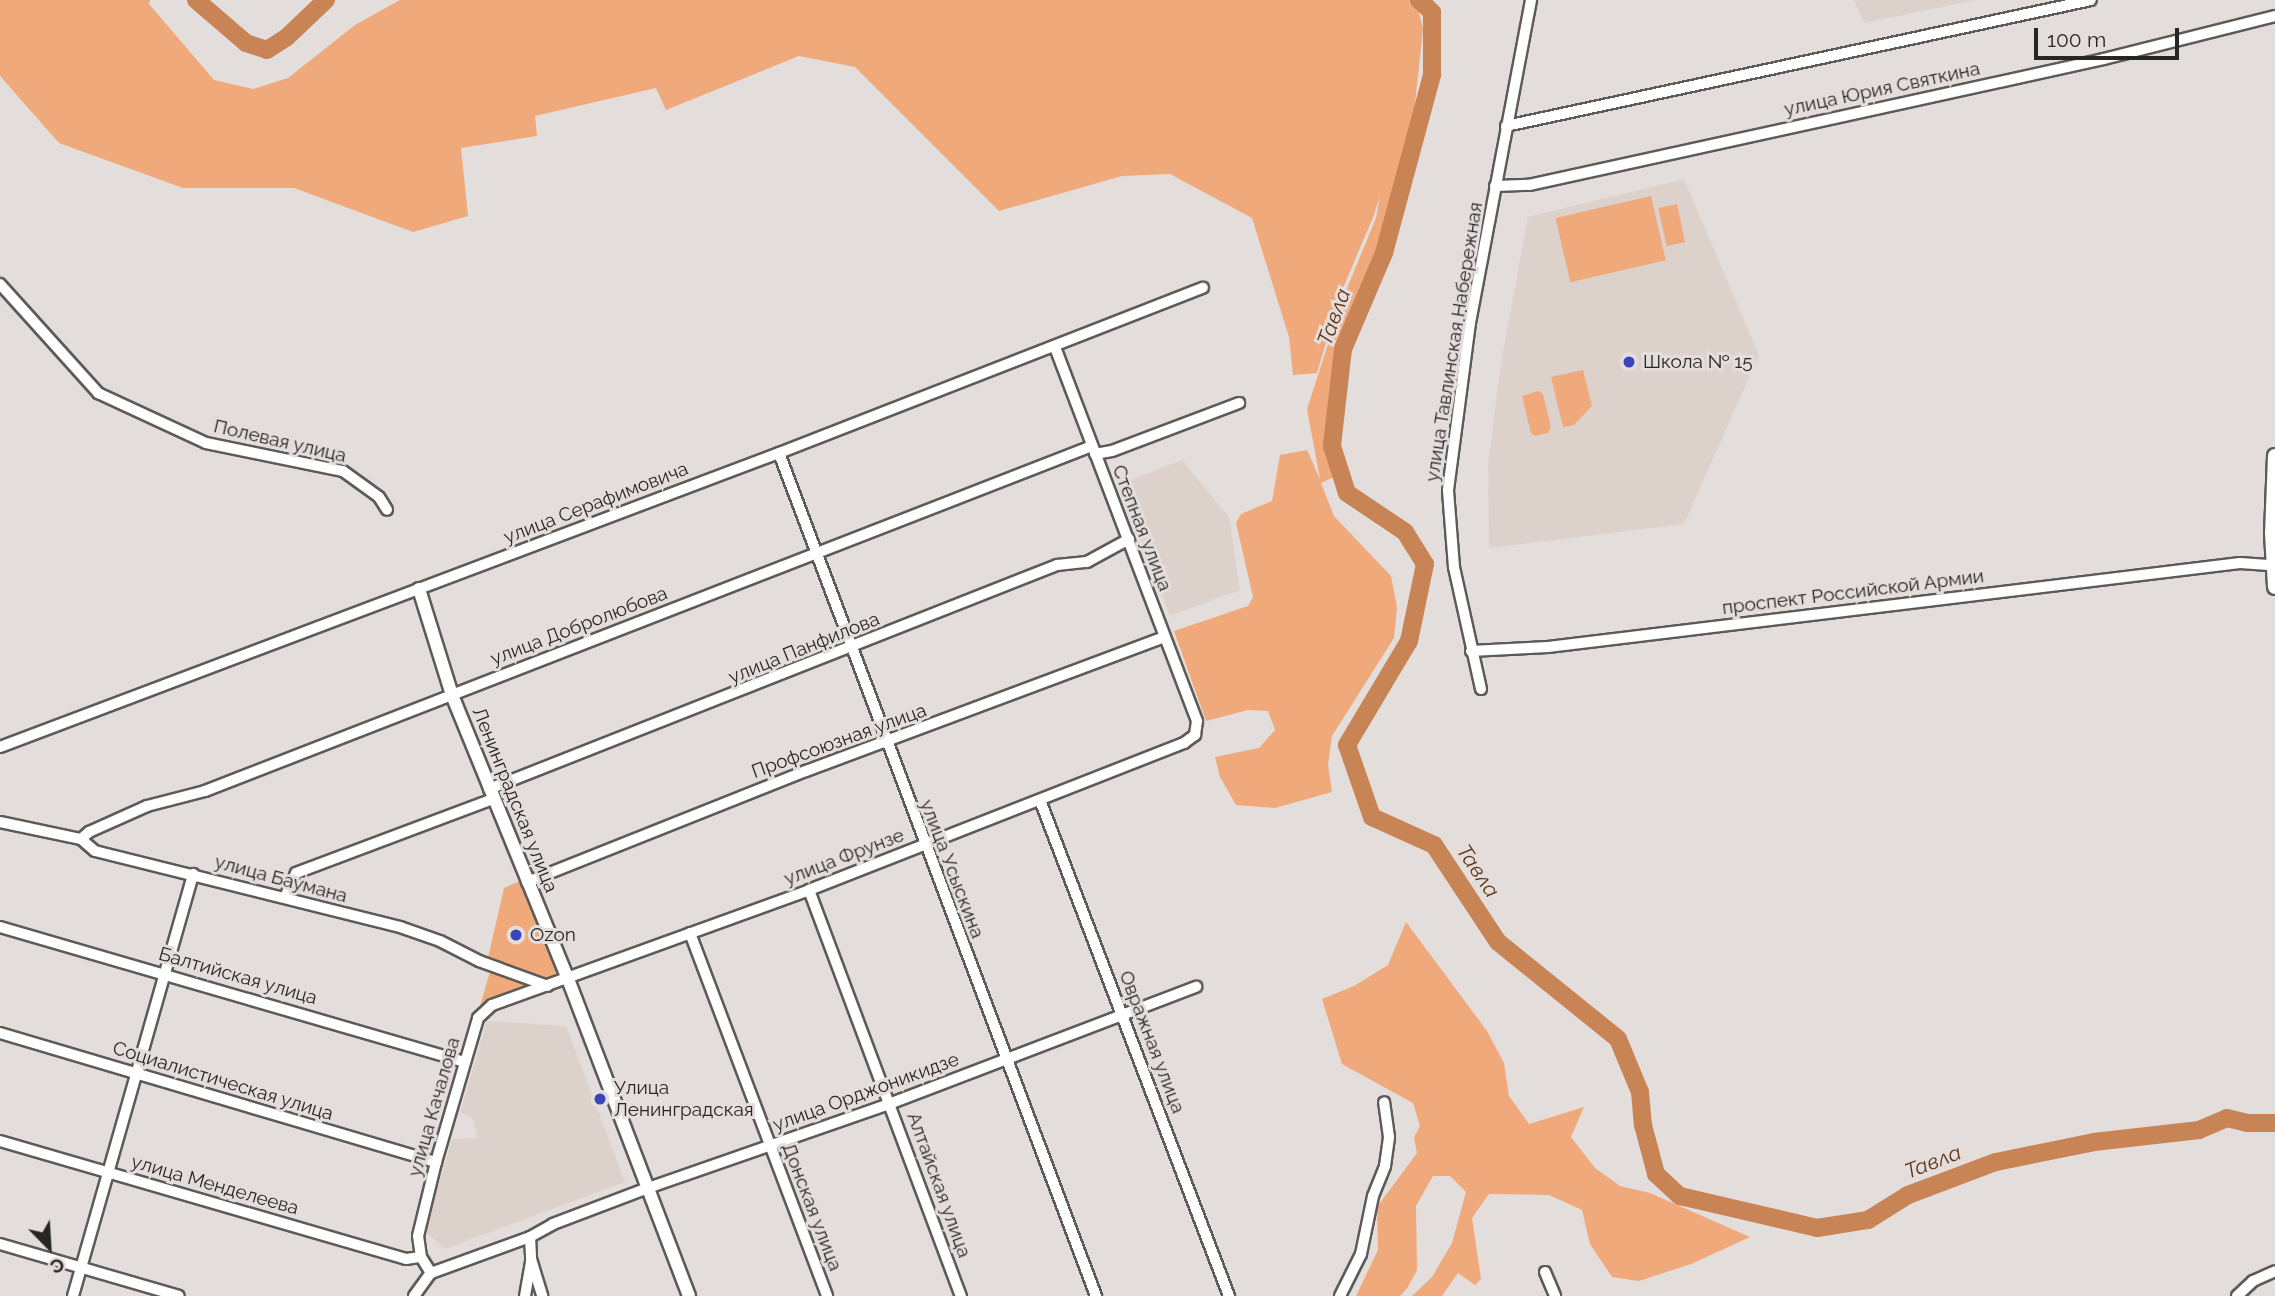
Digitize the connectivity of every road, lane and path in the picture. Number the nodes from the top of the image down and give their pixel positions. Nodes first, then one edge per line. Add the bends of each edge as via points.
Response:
1 (1531, 0) edge
2 (2091, 0) edge
3 (2275, 16) edge
4 (1506, 126) junction
5 (1495, 186) junction
6 (0, 284) edge
7 (1203, 288) dead end
8 (1055, 347) junction
9 (1239, 404) dead end
10 (1094, 450) junction
11 (779, 453) junction
12 (2275, 456) edge
13 (387, 510) dead end
14 (1129, 539) junction
15 (816, 552) junction
16 (2272, 565) junction
17 (2275, 587) edge
18 (419, 589) junction
19 (1164, 637) junction
20 (850, 649) junction
21 (1471, 651) junction
22 (1481, 689) dead end
23 (452, 695) junction
24 (1197, 721) joint
25 (886, 743) junction
26 (0, 747) edge
27 (491, 794) junction
28 (1040, 800) junction
29 (0, 821) edge
30 (81, 839) junction
31 (924, 844) junction
32 (193, 874) junction
33 (527, 882) junction
34 (809, 890) junction
35 (285, 897) junction
36 (0, 927) edge
37 (690, 933) junction
38 (166, 973) junction
39 (568, 979) junction
40 (549, 986) junction
41 (1196, 987) dead end
42 (1123, 1014) junction
43 (0, 1033) edge
44 (1006, 1059) junction
45 (465, 1062) junction
46 (136, 1073) junction
47 (1384, 1102) dead end
48 (890, 1104) junction
49 (0, 1141) edge
50 (770, 1145) junction
51 (436, 1163) junction
52 (107, 1172) junction
53 (648, 1188) junction
54 (530, 1237) junction
55 (0, 1244) edge
56 (421, 1257) junction
57 (531, 1259) junction
58 (81, 1267) junction
59 (2275, 1271) edge
60 (1545, 1272) dead end
61 (431, 1273) junction
62 (73, 1296) edge
63 (179, 1296) edge
64 (414, 1296) edge
65 (525, 1296) edge
66 (542, 1296) edge
67 (690, 1296) edge
68 (827, 1296) edge
69 (961, 1296) edge
70 (1096, 1296) edge
71 (1229, 1296) edge
72 (1340, 1296) edge
73 (1555, 1296) edge
74 (2237, 1296) edge

1 - 4 street, улица Тавлинская Набережная
2 - 4 street
3 - 5 street, улица Юрия Святкина via 2104,59 1529,185
4 - 5 street, улица Тавлинская Набережная
5 - 21 street, улица Тавлинская Набережная via 1470,323 1448,490 1454,567
6 - 13 street, Полевая улица via 98,393 206,443 343,471 379,497
7 - 8 street, улица Серафимовича
8 - 10 street, Степная улица
8 - 11 street, улица Серафимовича
9 - 10 street, улица Добролюбова via 1112,451
10 - 14 street, Степная улица
10 - 15 street, улица Добролюбова
11 - 15 street, улица Усыскина
11 - 18 street, улица Серафимовича
12 - 16 main road
14 - 19 street, Степная улица
14 - 20 street, улица Панфилова via 1087,562 1057,565
15 - 20 street, улица Усыскина
15 - 23 street, улица Добролюбова
16 - 17 main road
16 - 21 street, проспект Российской Армии via 2240,563 1548,647
18 - 23 street, Ленинградская улица
18 - 26 street, улица Серафимовича
19 - 24 street, Степная улица
19 - 25 street, Профсоюзная улица
20 - 25 street, улица Усыскина
20 - 27 street, улица Панфилова
21 - 22 street, улица Тавлинская Набережная
23 - 27 street, Ленинградская улица
23 - 30 street, улица Добролюбова via 205,791 147,806
24 - 28 street, улица Фрунзе via 1192,739
25 - 31 street, улица Усыскина
25 - 33 street, Профсоюзная улица
27 - 33 street, Ленинградская улица
27 - 35 street, улица Панфилова via 296,873
28 - 31 street, улица Фрунзе
28 - 42 street, Овражная улица
29 - 30 street, улица Баумана
30 - 32 street, улица Баумана via 95,851
31 - 34 street, улица Фрунзе
31 - 44 street, улица Усыскина
32 - 35 street, улица Баумана
32 - 38 street
33 - 39 street, Ленинградская улица
34 - 37 street, улица Фрунзе
34 - 48 street, Алтайская улица
35 - 40 street, улица Баумана via 400,927
36 - 38 street, Балтийская улица
37 - 39 street, улица Фрунзе
37 - 50 street, Донская улица
38 - 45 street, Балтийская улица
38 - 46 street
39 - 40 street, улица Качалова
39 - 53 street, Ленинградская улица
40 - 45 street, улица Качалова via 492,1005 478,1018
41 - 42 street, улица Орджоникидзе
42 - 44 street, улица Орджоникидзе
42 - 71 street, Овражная улица
43 - 46 street, Социалистическая улица
44 - 48 street, улица Орджоникидзе
44 - 70 street, улица Усыскина
45 - 51 street, улица Качалова
46 - 51 street, Социалистическая улица
46 - 52 street
47 - 72 street via 1385,1166 1373,1196 1361,1254
48 - 50 street, улица Орджоникидзе
48 - 69 street, Алтайская улица
49 - 52 street, улица Менделеева
50 - 53 street, улица Орджоникидзе
50 - 68 street, Донская улица
51 - 56 street, улица Качалова via 418,1236
52 - 56 street, улица Менделеева via 406,1259
52 - 58 street
53 - 54 street, улица Орджоникидзе
53 - 67 street, Ленинградская улица
54 - 57 street
54 - 61 street, улица Орджоникидзе
55 - 58 street
56 - 61 street
57 - 65 street
57 - 66 street
58 - 62 street
58 - 63 street
59 - 74 street via 2253,1281
60 - 73 street
61 - 64 street

